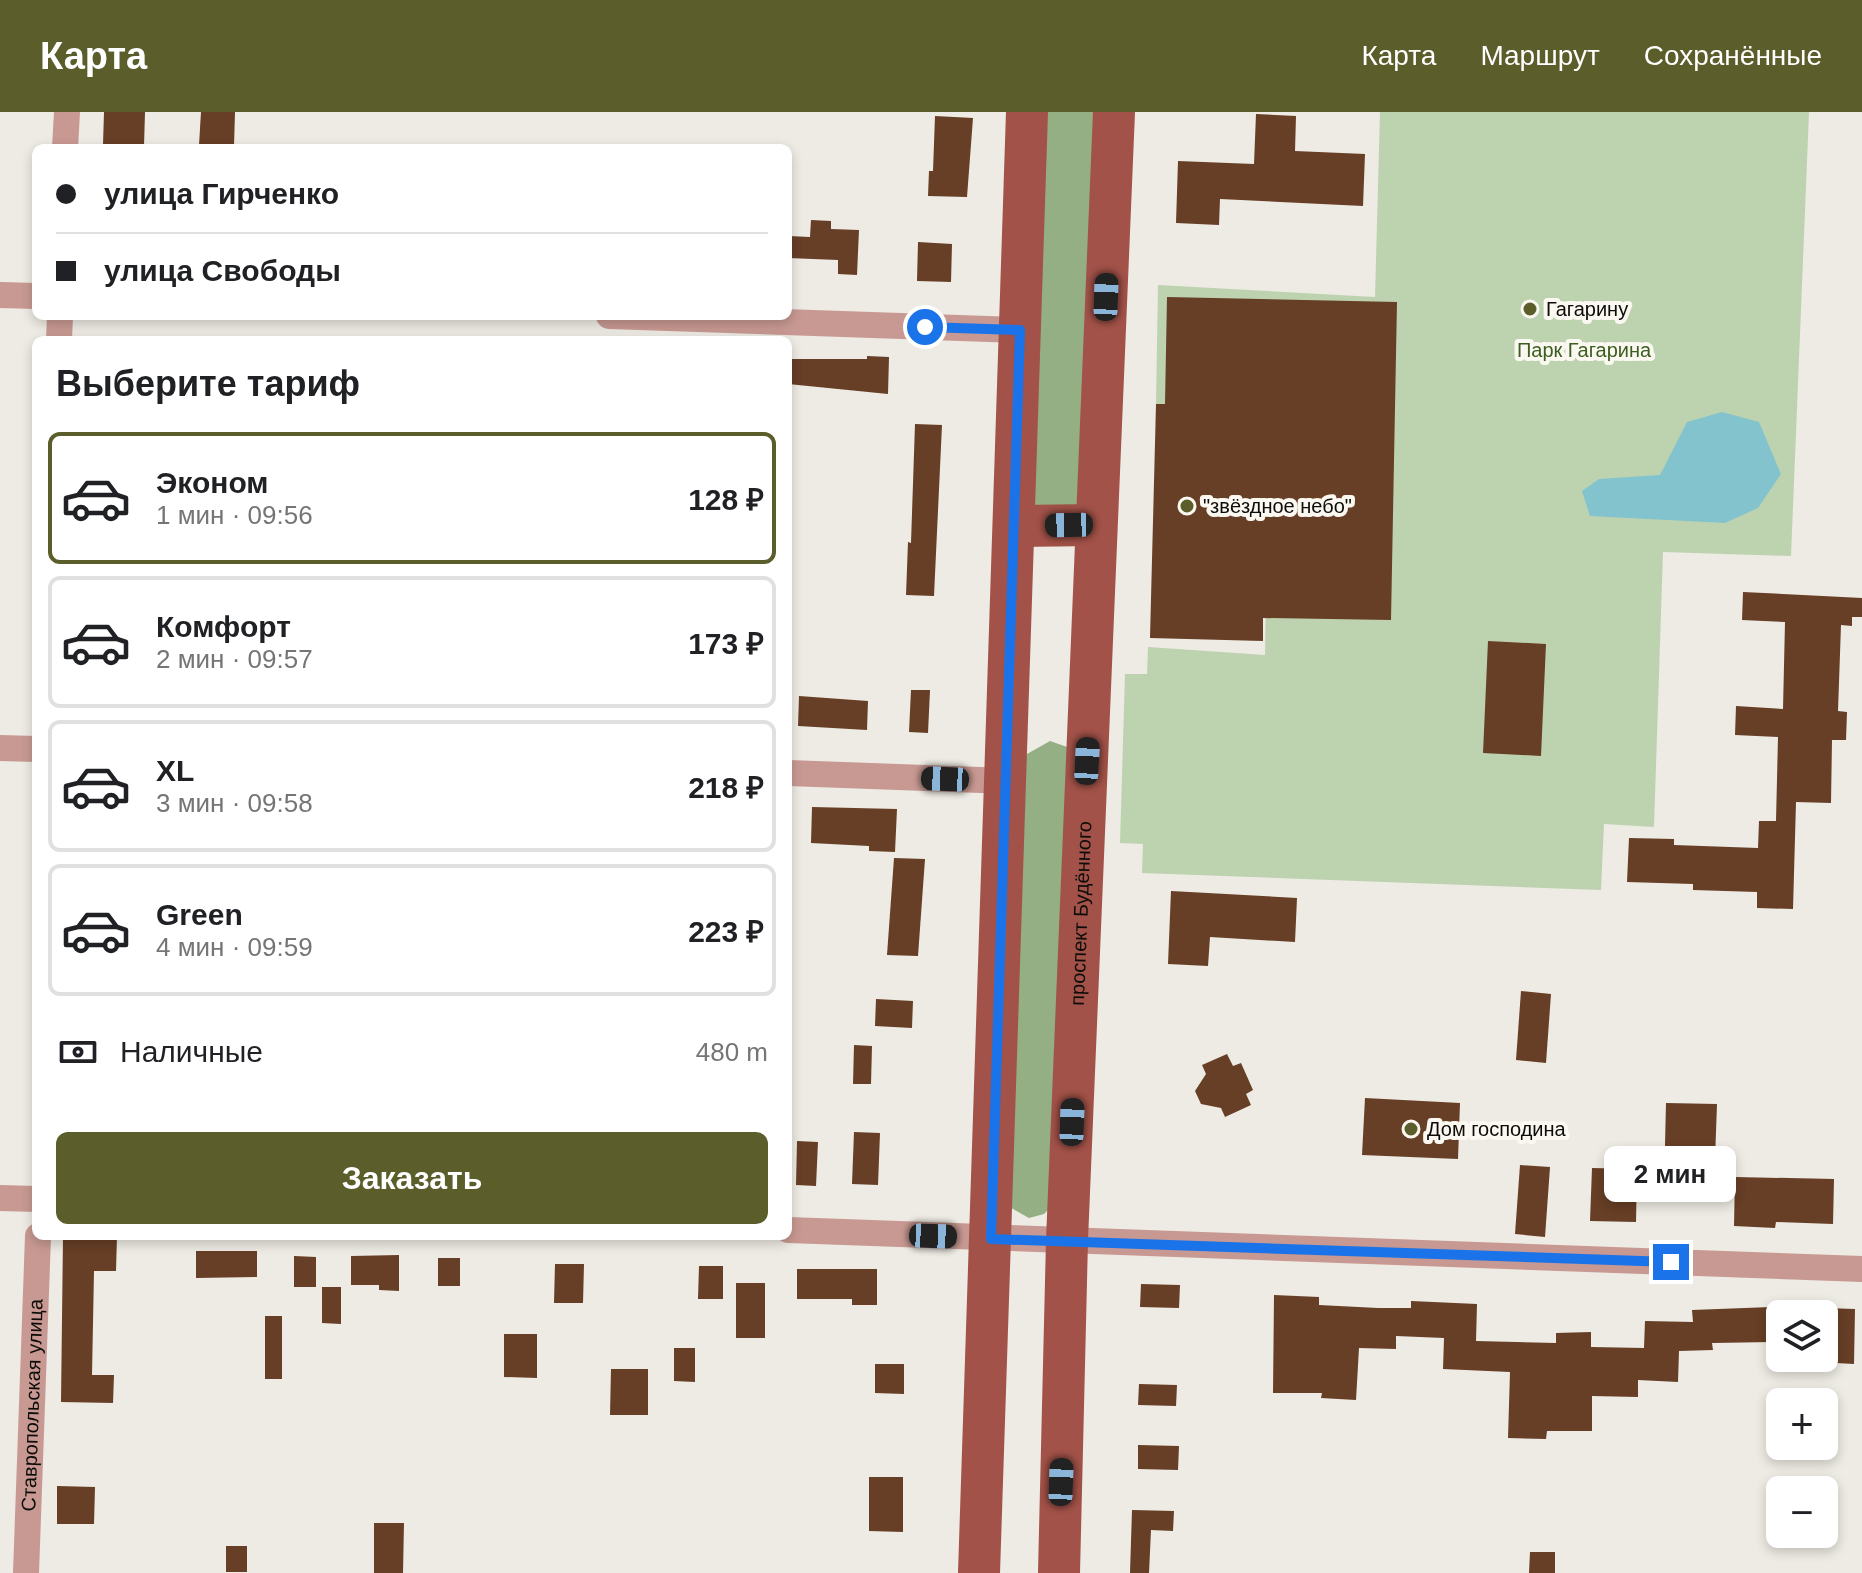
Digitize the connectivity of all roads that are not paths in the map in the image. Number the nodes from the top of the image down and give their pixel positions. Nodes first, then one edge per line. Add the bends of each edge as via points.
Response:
1 (67, 112) edge
2 (1027, 112) edge
3 (1114, 112) edge
4 (65, 144) edge
5 (0, 295) edge
6 (32, 296) edge
7 (726, 320) edge
8 (1020, 330) junction
9 (1096, 525) junction
10 (1015, 526) junction
11 (0, 748) edge
12 (32, 749) edge
13 (792, 773) edge
14 (1008, 781) junction
15 (0, 1198) edge
16 (32, 1199) edge
17 (792, 1230) edge
18 (991, 1239) junction
19 (38, 1240) edge
20 (1067, 1240) junction
21 (1862, 1269) edge
22 (26, 1573) edge
23 (979, 1573) edge
24 (1059, 1573) edge

1 - 4 street
2 - 8 main road
3 - 9 main road, проспект Будённого
5 - 6 street
7 - 8 street
8 - 10 main road
9 - 10 main road
9 - 20 main road, проспект Будённого
10 - 14 main road
11 - 12 street
13 - 14 street
14 - 18 main road
15 - 16 street
17 - 18 street
18 - 20 street
18 - 23 main road
19 - 22 street, Ставропольская улица
20 - 21 street
20 - 24 main road, проспект Будённого

